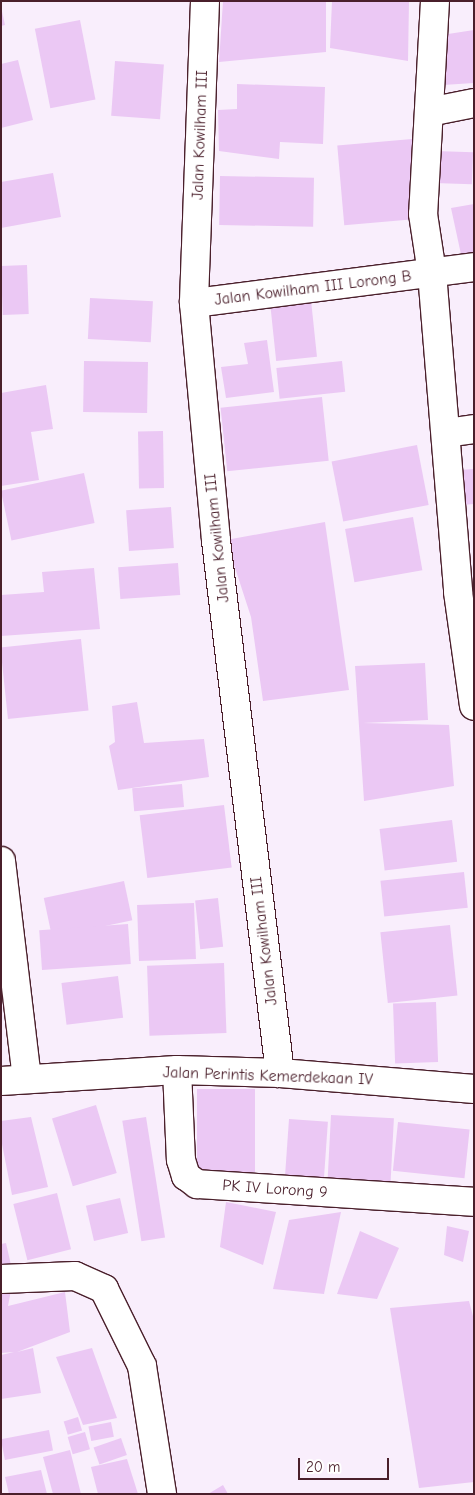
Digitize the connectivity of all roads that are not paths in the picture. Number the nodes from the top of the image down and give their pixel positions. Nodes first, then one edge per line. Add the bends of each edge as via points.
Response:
1 (206, 1) edge
2 (434, 1) edge
3 (474, 104) edge
4 (429, 112) junction
5 (474, 267) edge
6 (432, 273) junction
7 (194, 303) junction
8 (474, 429) edge
9 (446, 433) junction
10 (466, 591) edge
11 (474, 706) edge
12 (1, 861) edge
13 (177, 1070) junction
14 (280, 1073) junction
15 (14, 1080) edge
16 (474, 1089) edge
17 (474, 1202) edge
18 (1, 1279) edge
19 (162, 1494) edge

1 - 7 street, Jalan Kowilham III
2 - 4 street
3 - 4 street
4 - 6 street via 422,214
5 - 6 street, Jalan Kowilham III Lorong B
6 - 7 street, Jalan Kowilham III Lorong B
6 - 9 street
7 - 14 street, Jalan Kowilham III via 216,541
8 - 9 street
9 - 10 street
10 - 11 street
12 - 15 street
13 - 14 street, Jalan Perintis Kemerdekaan IV
13 - 15 street, Jalan Perintis Kemerdekaan IV
13 - 17 street, PK IV Lorong 9 via 181,1160 186,1176 197,1184
14 - 16 street, Jalan Perintis Kemerdekaan IV
18 - 19 street via 75,1276 104,1288 142,1366

